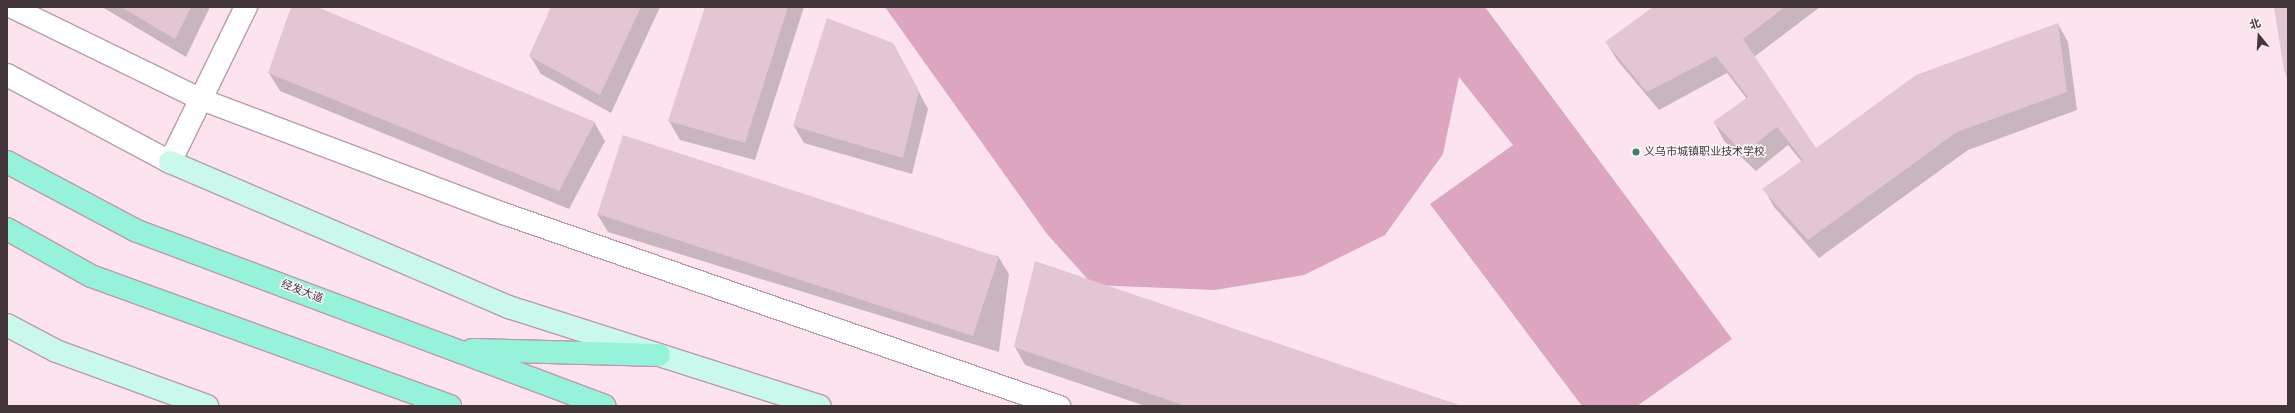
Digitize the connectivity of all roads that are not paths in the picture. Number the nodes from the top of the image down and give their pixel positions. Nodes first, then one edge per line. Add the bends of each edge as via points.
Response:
1 (12, 7) edge
2 (246, 7) edge
3 (7, 75) edge
4 (201, 99) junction
5 (7, 162) edge
6 (170, 162) junction
7 (7, 229) edge
8 (7, 325) edge
9 (454, 350) junction
10 (659, 355) junction
11 (207, 406) edge
12 (450, 406) edge
13 (604, 406) edge
14 (820, 406) edge
15 (1059, 406) edge

1 - 4 lane
2 - 4 street
3 - 6 street
4 - 6 street
4 - 15 lane via 502,212
5 - 9 main road, 经发大道 via 136,230
6 - 10 main road via 509,308
7 - 12 main road via 91,276
8 - 11 main road via 56,351
9 - 10 main road
9 - 13 main road, 经发大道
10 - 14 main road

